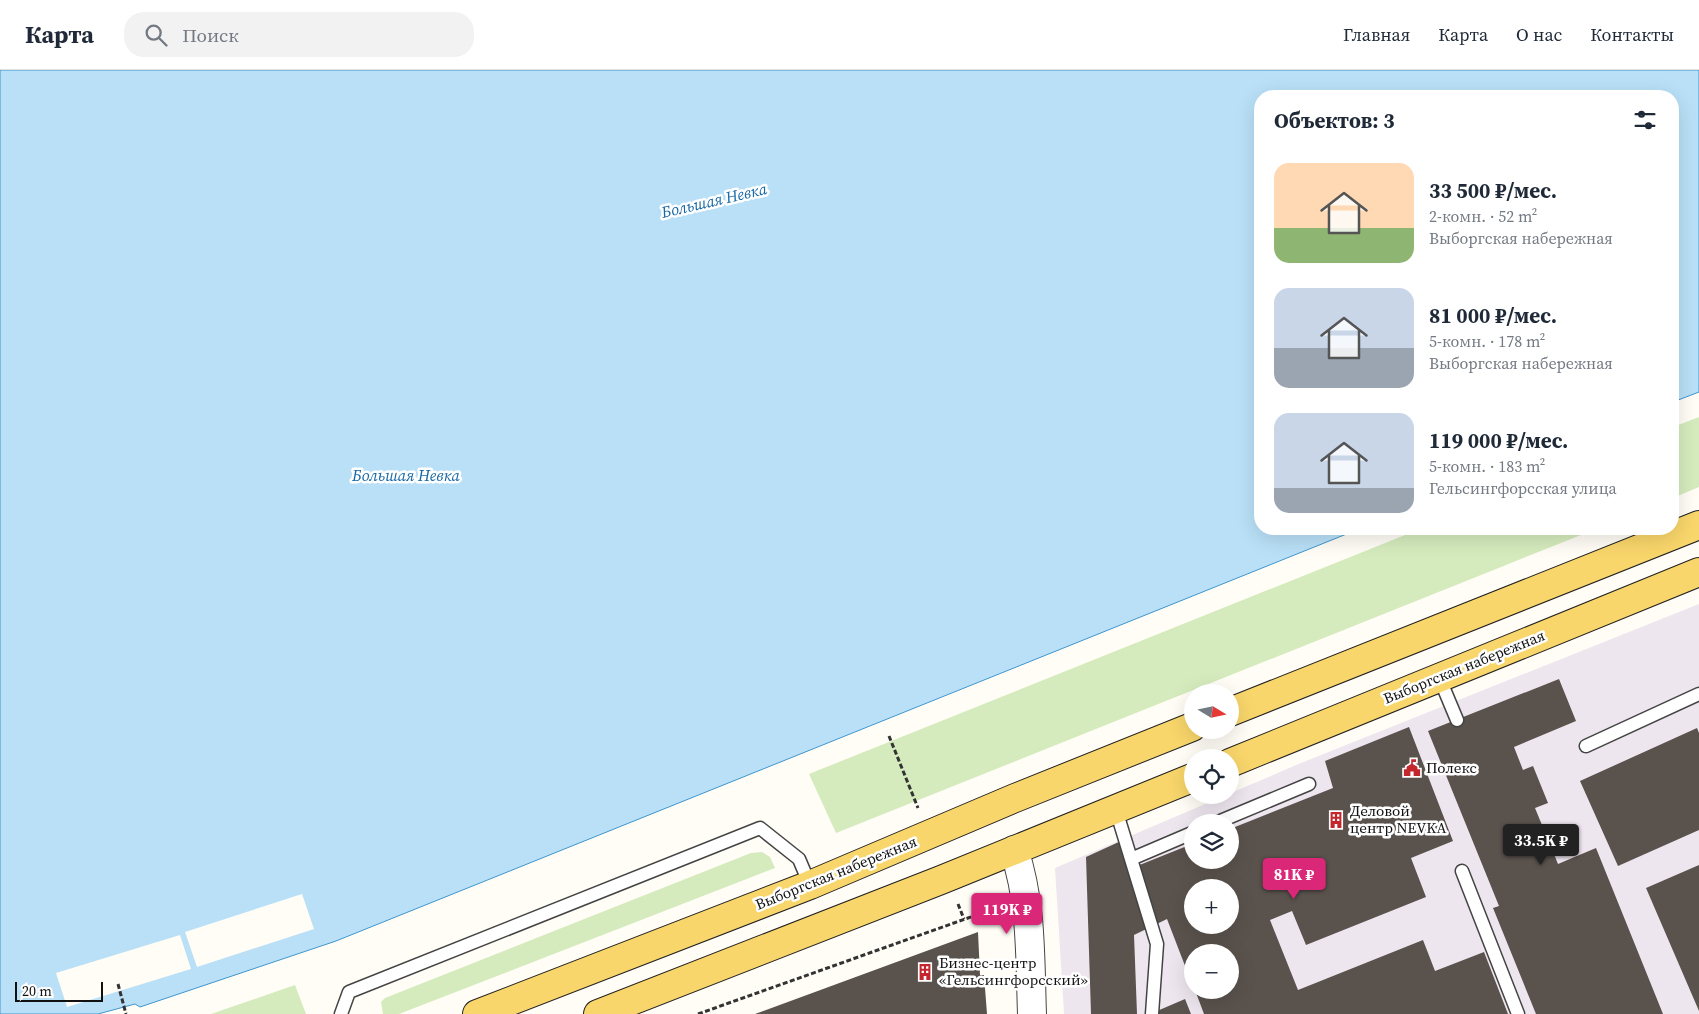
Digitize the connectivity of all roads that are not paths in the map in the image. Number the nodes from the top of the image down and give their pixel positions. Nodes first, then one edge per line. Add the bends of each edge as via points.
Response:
1 (1699, 525) edge
2 (1679, 533) edge
3 (1674, 535) edge
4 (1699, 572) edge
5 (1439, 677) junction
6 (1699, 694) edge
7 (1239, 708) edge
8 (1457, 720) dead end
9 (1184, 730) edge
10 (1586, 746) dead end
11 (1239, 759) edge
12 (1184, 781) edge
13 (1309, 784) dead end
14 (1116, 810) junction
15 (1237, 814) edge
16 (1184, 836) edge
17 (1014, 850) junction
18 (1131, 859) junction
19 (1462, 871) dead end
20 (810, 885) junction
21 (341, 1014) edge
22 (477, 1014) edge
23 (598, 1014) edge
24 (1032, 1014) edge
25 (1152, 1014) edge
26 (1518, 1014) edge

1 - 2 main road
3 - 7 main road
4 - 5 main road, Выборгская набережная
5 - 8 lane
5 - 11 main road, Выборгская набережная
6 - 10 lane
9 - 20 main road, Выборгская набережная
12 - 14 main road
13 - 15 lane
14 - 17 main road
14 - 18 lane
16 - 18 lane
17 - 23 main road
17 - 24 street via 1027,899
18 - 25 lane via 1157,944
19 - 26 lane
20 - 21 lane via 799,859 760,828 349,992
20 - 22 main road, Выборгская набережная

